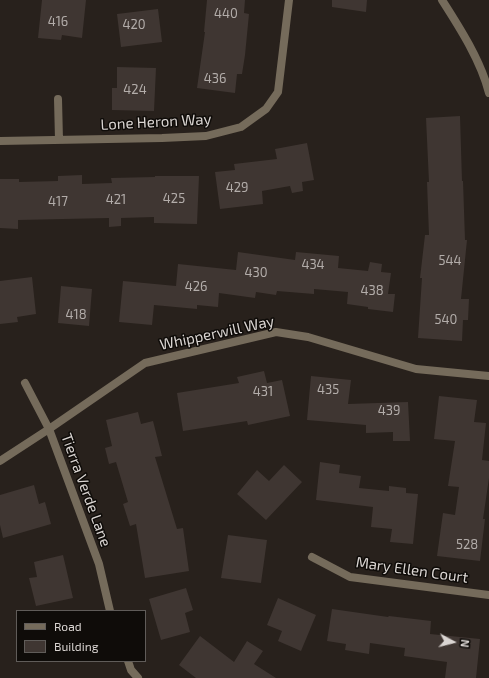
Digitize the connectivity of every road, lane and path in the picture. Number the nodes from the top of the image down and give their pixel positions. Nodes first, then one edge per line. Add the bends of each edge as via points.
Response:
1 (289, 0) edge
2 (442, 0) edge
3 (489, 93) edge
4 (58, 99) dead end
5 (59, 140) junction
6 (0, 141) edge
7 (489, 376) edge
8 (25, 383) dead end
9 (49, 429) junction
10 (0, 461) edge
11 (312, 557) dead end
12 (489, 595) edge
13 (110, 610) edge
14 (128, 662) edge
15 (138, 678) edge

1 - 5 street, Lone Heron Way via 278,92 266,109 241,127 206,136
2 - 3 street via 465,37
4 - 5 street
5 - 6 street, Lone Heron Way
7 - 9 street, Whipperwill Way via 416,369 308,337 276,332 145,363
8 - 9 street, Tierra Verde Lane
9 - 10 street, Whipperwill Way
9 - 13 street, Tierra Verde Lane via 99,564
11 - 12 street, Mary Ellen Court via 350,577
14 - 15 street

